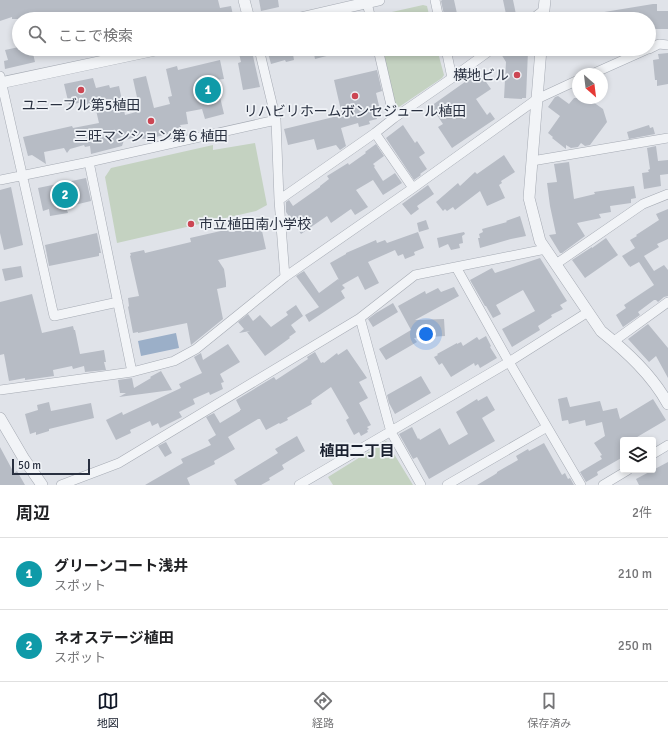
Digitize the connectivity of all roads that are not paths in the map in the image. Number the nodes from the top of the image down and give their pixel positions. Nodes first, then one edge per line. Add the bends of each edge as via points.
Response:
1 (244, 0) edge
2 (379, 0) edge
3 (435, 0) edge
4 (367, 3) junction
5 (247, 12) edge
6 (327, 12) edge
7 (369, 12) edge
8 (438, 12) edge
9 (668, 45) edge
10 (656, 46) edge
11 (125, 56) edge
12 (261, 56) edge
13 (380, 56) edge
14 (447, 56) edge
15 (482, 56) edge
16 (540, 56) edge
17 (633, 56) edge
18 (606, 68) edge
19 (452, 78) junction
20 (0, 81) edge
21 (572, 83) edge
22 (537, 99) junction
23 (394, 118) junction
24 (276, 120) junction
25 (375, 133) junction
26 (668, 138) edge
27 (532, 160) junction
28 (89, 162) junction
29 (22, 175) junction
30 (0, 180) edge
31 (413, 188) junction
32 (668, 194) edge
33 (279, 200) junction
34 (546, 249) junction
35 (556, 264) junction
36 (456, 267) junction
37 (285, 277) junction
38 (118, 302) junction
39 (668, 302) edge
40 (588, 312) junction
41 (360, 318) junction
42 (614, 341) junction
43 (509, 362) junction
44 (132, 372) junction
45 (0, 390) edge
46 (668, 404) edge
47 (0, 418) edge
48 (547, 427) junction
49 (391, 432) junction
50 (668, 445) edge
51 (656, 452) edge
52 (623, 473) edge
53 (42, 485) edge
54 (61, 485) edge
55 (300, 485) edge
56 (421, 485) edge
57 (447, 485) edge
58 (581, 485) edge
59 (603, 485) edge

1 - 5 street
2 - 4 street
3 - 8 street
4 - 6 street
4 - 7 street
9 - 10 street
11 - 20 street
12 - 24 street
13 - 23 street
14 - 19 street
15 - 19 street
16 - 22 street
17 - 18 street
19 - 23 street
20 - 29 street
21 - 22 street
22 - 27 street
22 - 31 street
23 - 25 street
24 - 28 street
24 - 33 street
25 - 31 street
25 - 33 street
26 - 27 street
27 - 34 street via 529,198 540,241
28 - 29 street
28 - 38 street
29 - 30 street
29 - 38 street via 54,316
31 - 37 street
32 - 35 street via 644,204
33 - 37 street
34 - 35 street
34 - 36 street
35 - 40 street
36 - 41 street via 415,275
36 - 43 street
37 - 44 street via 196,350 174,361
38 - 44 street
39 - 42 street
40 - 42 street via 602,331
40 - 43 street
41 - 49 street
41 - 54 street via 119,463
42 - 46 street via 645,371
43 - 48 street
43 - 49 street
44 - 45 street
47 - 53 street
48 - 57 street
48 - 58 street
49 - 55 street
49 - 56 street
50 - 51 street
52 - 59 street

